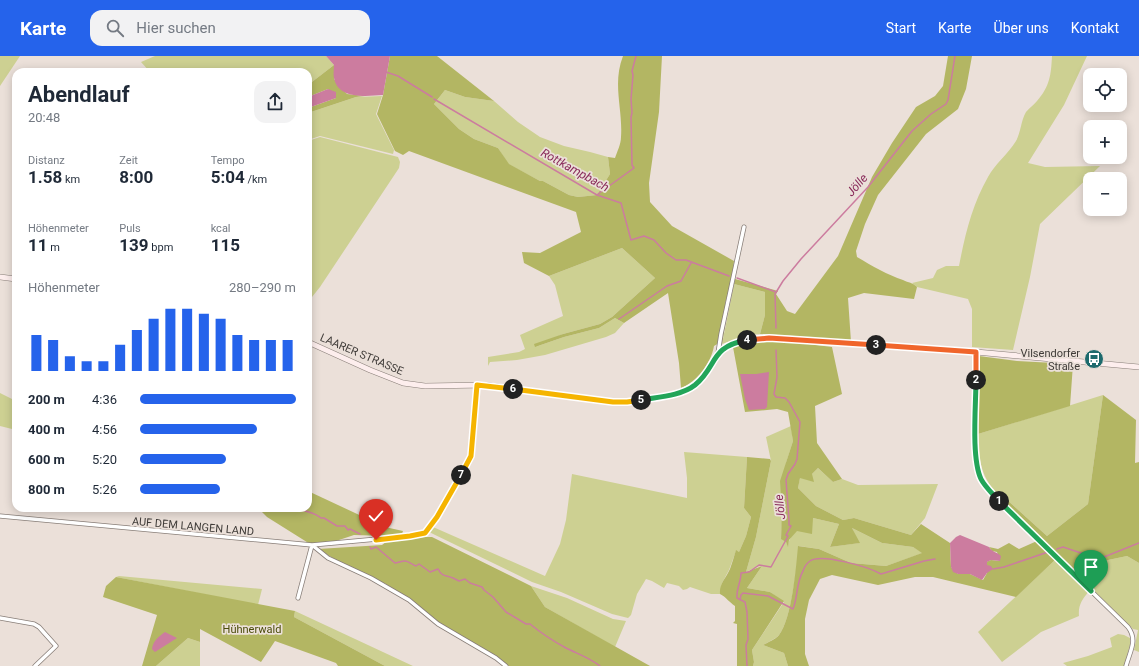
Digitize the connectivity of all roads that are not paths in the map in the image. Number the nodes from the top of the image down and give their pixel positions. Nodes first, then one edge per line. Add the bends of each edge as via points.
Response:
1 (744, 227) dead end
2 (0, 277) edge
3 (12, 278) edge
4 (312, 344) edge
5 (976, 352) junction
6 (718, 353) junction
7 (1139, 367) edge
8 (477, 385) junction
9 (0, 516) edge
10 (312, 545) junction
11 (298, 598) dead end
12 (0, 618) edge
13 (35, 666) edge
14 (506, 666) edge
15 (1126, 666) edge

1 - 6 street
2 - 3 street
4 - 8 street, LAARER STRASSE via 403,383 424,386
5 - 6 street, LAARER STRASSE via 769,338 742,341
5 - 7 street
5 - 15 street via 975,445 978,471 982,481 1128,627 1133,641
6 - 8 street, LAARER STRASSE via 705,374 693,386 678,393 627,402
8 - 10 street, AUF DEM LANGEN LAND via 469,462 425,533
9 - 10 street, AUF DEM LANGEN LAND
10 - 11 street
10 - 14 street via 328,558 371,578 409,600 438,624
12 - 13 street via 34,624 43,630 56,646

